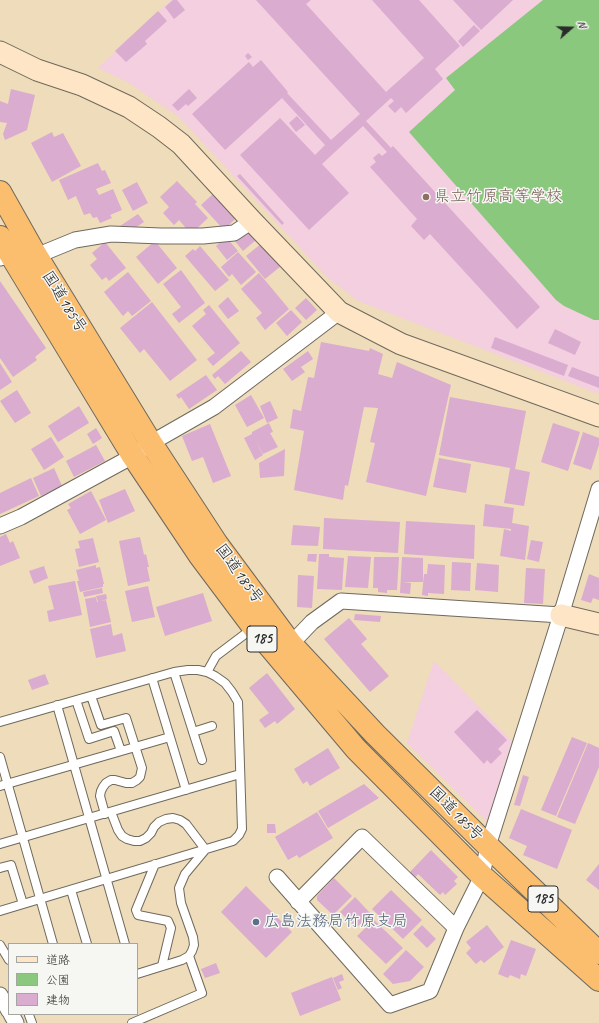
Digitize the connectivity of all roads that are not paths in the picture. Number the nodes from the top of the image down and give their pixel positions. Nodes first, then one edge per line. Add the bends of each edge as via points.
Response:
1 (0, 52) edge
2 (0, 192) edge
3 (252, 221) junction
4 (4, 250) edge
5 (36, 256) junction
6 (339, 312) junction
7 (599, 416) edge
8 (151, 444) junction
9 (132, 456) junction
10 (599, 489) edge
11 (0, 526) edge
12 (561, 615) junction
13 (599, 624) edge
14 (254, 628) junction
15 (283, 650) junction
16 (174, 672) junction
17 (207, 672) junction
18 (152, 678) junction
19 (91, 696) junction
20 (76, 700) junction
21 (57, 706) junction
22 (0, 722) edge
23 (212, 726) dead end
24 (193, 732) junction
25 (170, 737) junction
26 (136, 747) junction
27 (121, 751) junction
28 (0, 757) edge
29 (202, 760) dead end
30 (74, 765) junction
31 (240, 774) junction
32 (4, 785) edge
33 (186, 790) junction
34 (108, 813) junction
35 (90, 818) junction
36 (23, 838) junction
37 (1, 842) edge
38 (488, 846) junction
39 (205, 849) junction
40 (155, 864) junction
41 (0, 868) edge
42 (482, 876) junction
43 (277, 878) dead end
44 (107, 879) junction
45 (71, 890) junction
46 (40, 899) junction
47 (298, 902) junction
48 (23, 904) junction
49 (0, 911) edge
50 (456, 928) junction
51 (53, 943) edge
52 (87, 943) edge
53 (126, 943) edge
54 (0, 945) edge
55 (599, 953) edge
56 (189, 956) junction
57 (8, 958) edge
58 (162, 966) junction
59 (138, 974) edge
60 (599, 980) edge
61 (0, 995) edge
62 (8, 1009) edge
63 (132, 1023) edge

1 - 3 street via 37,70 82,85 129,106 181,144
2 - 5 highway, 国道185号 / 185
3 - 5 street via 234,233 203,236 111,234 75,240
3 - 6 street
4 - 5 street
4 - 9 highway, 国道185号 / 185
5 - 8 highway, 国道185号 / 185
6 - 7 street via 401,344
6 - 8 street via 214,407
8 - 9 street
8 - 15 highway, 国道185号 / 185
9 - 11 street
9 - 14 highway, 国道185号 / 185 via 200,556
10 - 12 street
12 - 13 street
12 - 15 street via 341,601 312,622
12 - 38 street
14 - 15 highway, 国道185号 / 185
14 - 17 lane via 216,656
15 - 38 highway, 国道185号 / 185 via 375,734
15 - 42 highway, 国道185号 / 185 via 356,749
16 - 17 lane
16 - 18 lane
16 - 24 lane
17 - 31 lane via 225,683 238,702
18 - 19 lane
18 - 25 lane
19 - 20 lane
19 - 26 lane via 101,725 126,718
20 - 21 lane
20 - 27 lane via 89,739 114,732
21 - 22 lane
21 - 30 lane
23 - 24 lane
24 - 29 lane
25 - 26 lane
25 - 33 lane
26 - 27 lane
26 - 34 lane via 142,768 140,777 132,782 111,780 106,783 100,796
27 - 30 lane
28 - 32 lane
30 - 32 lane
30 - 35 lane
31 - 33 lane
31 - 39 lane via 242,829 233,841
32 - 36 lane
33 - 34 lane
34 - 35 lane
34 - 39 lane via 122,836 134,841 146,838 159,822 173,818 180,820
35 - 36 lane
35 - 44 lane
36 - 37 lane
36 - 46 lane
38 - 42 street
38 - 55 highway, 国道185号 / 185
39 - 40 lane
39 - 56 lane via 185,874 179,888 181,903 194,936 194,945
40 - 44 lane
40 - 58 lane via 136,910 138,915 168,921 171,928
41 - 48 lane via 10,865
42 - 50 street
42 - 60 highway, 国道185号 / 185
43 - 47 street
44 - 45 lane
44 - 53 lane
45 - 46 lane
45 - 52 lane
46 - 48 lane
46 - 51 lane
47 - 50 street via 362,837
47 - 50 street via 390,1005 430,991
48 - 49 lane
54 - 57 lane
56 - 58 lane
56 - 63 lane via 202,993
58 - 59 lane
61 - 62 street

